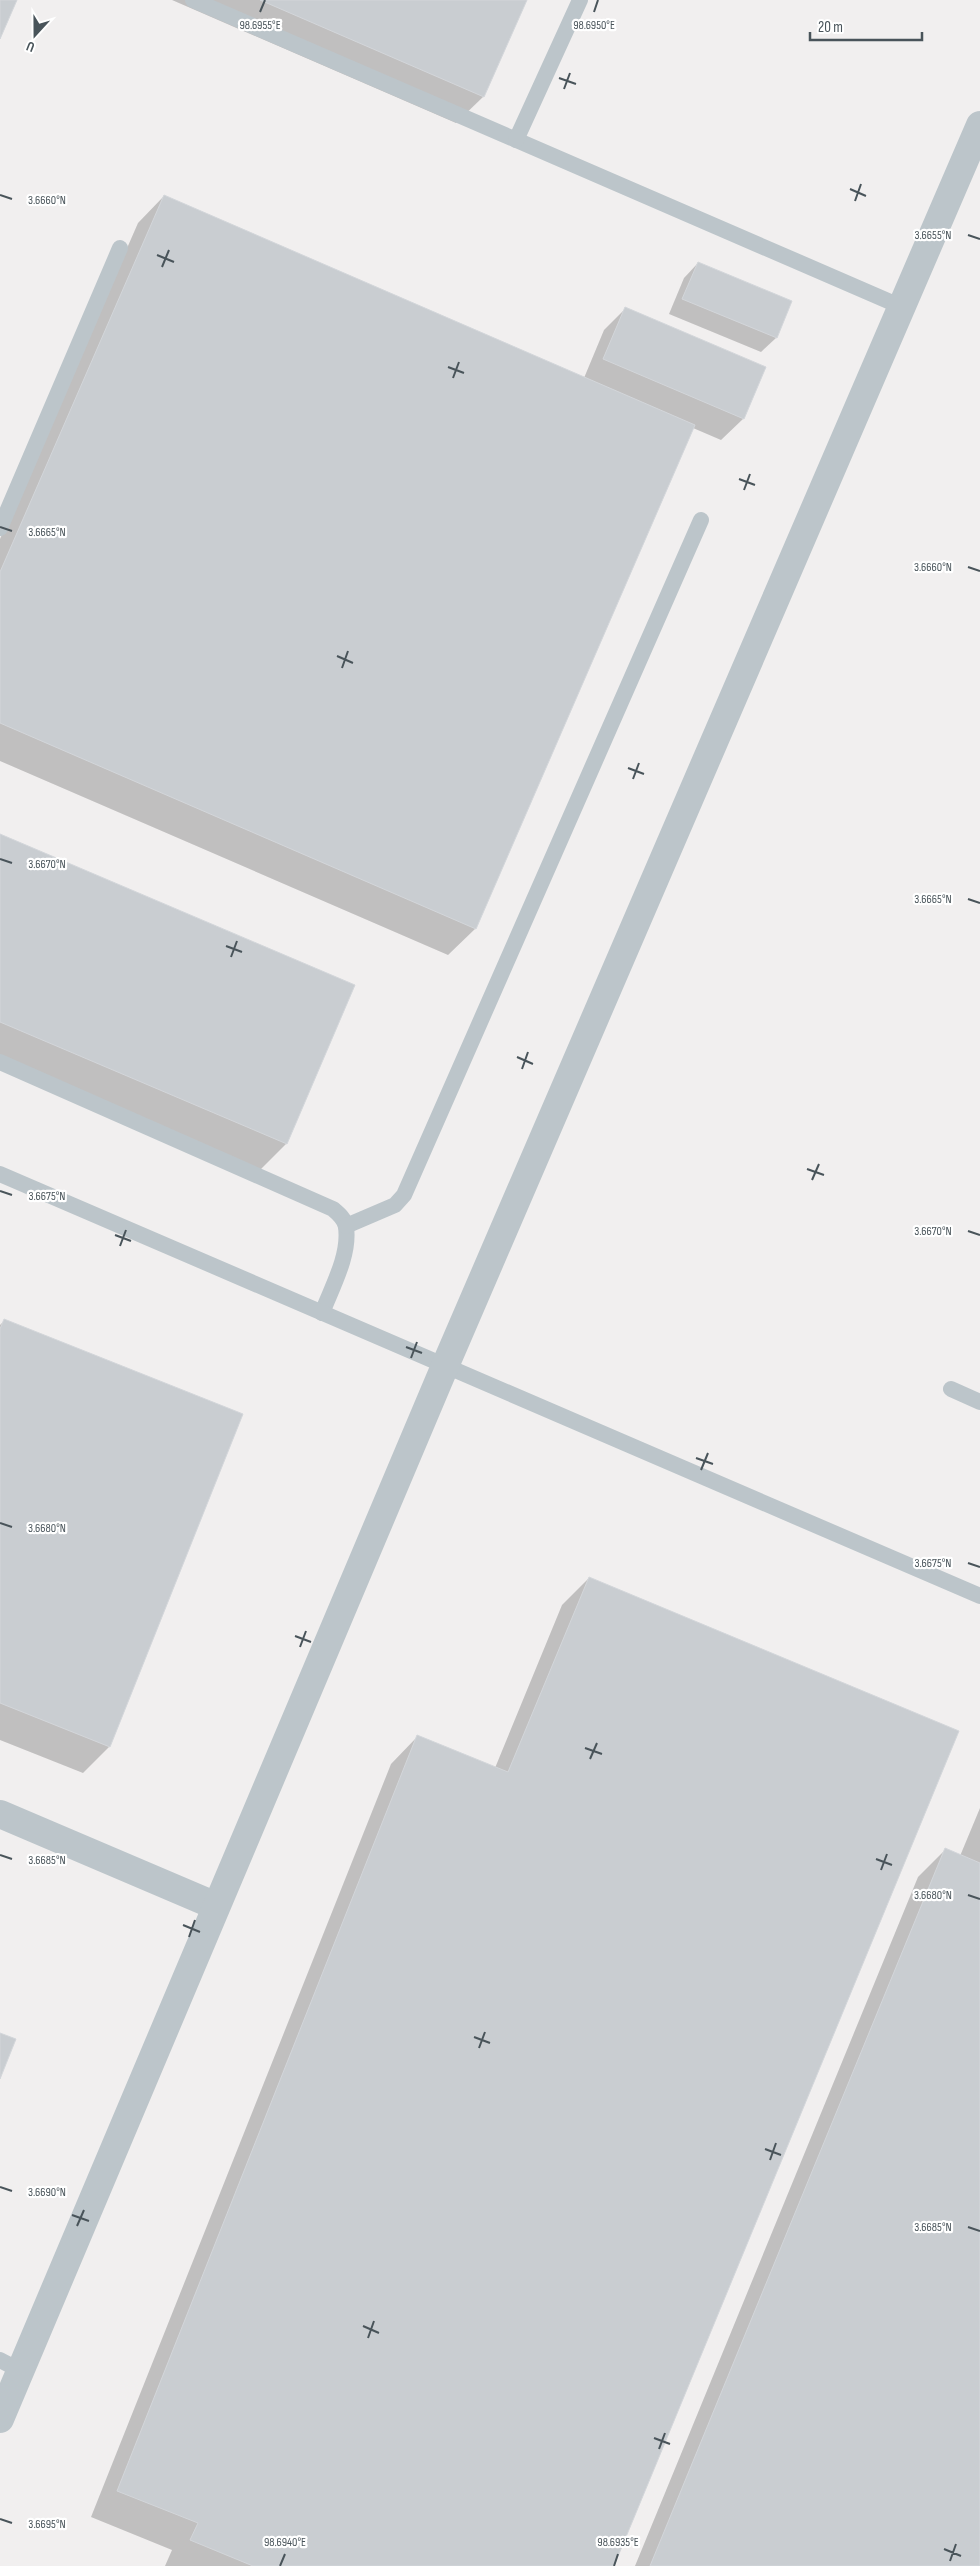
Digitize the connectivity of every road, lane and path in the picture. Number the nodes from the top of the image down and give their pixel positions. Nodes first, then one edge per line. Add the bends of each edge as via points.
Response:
1 (193, 0) edge
2 (580, 0) edge
3 (980, 126) edge
4 (516, 140) junction
5 (120, 248) dead end
6 (902, 307) junction
7 (701, 520) dead end
8 (0, 528) edge
9 (0, 1062) edge
10 (0, 1174) edge
11 (346, 1226) junction
12 (322, 1312) junction
13 (445, 1366) junction
14 (951, 1389) dead end
15 (980, 1402) edge
16 (980, 1596) edge
17 (0, 1814) edge
18 (216, 1906) junction
19 (11, 2365) edge
20 (0, 2419) edge

1 - 4 lane
2 - 4 lane
3 - 6 street
4 - 6 lane
5 - 8 lane
6 - 13 street
7 - 11 lane via 404,1195 395,1205
9 - 11 lane via 333,1209
10 - 12 lane
11 - 12 lane via 346,1248
12 - 13 lane
13 - 16 lane
13 - 18 street
14 - 15 lane
17 - 18 street
18 - 19 street
19 - 20 street

